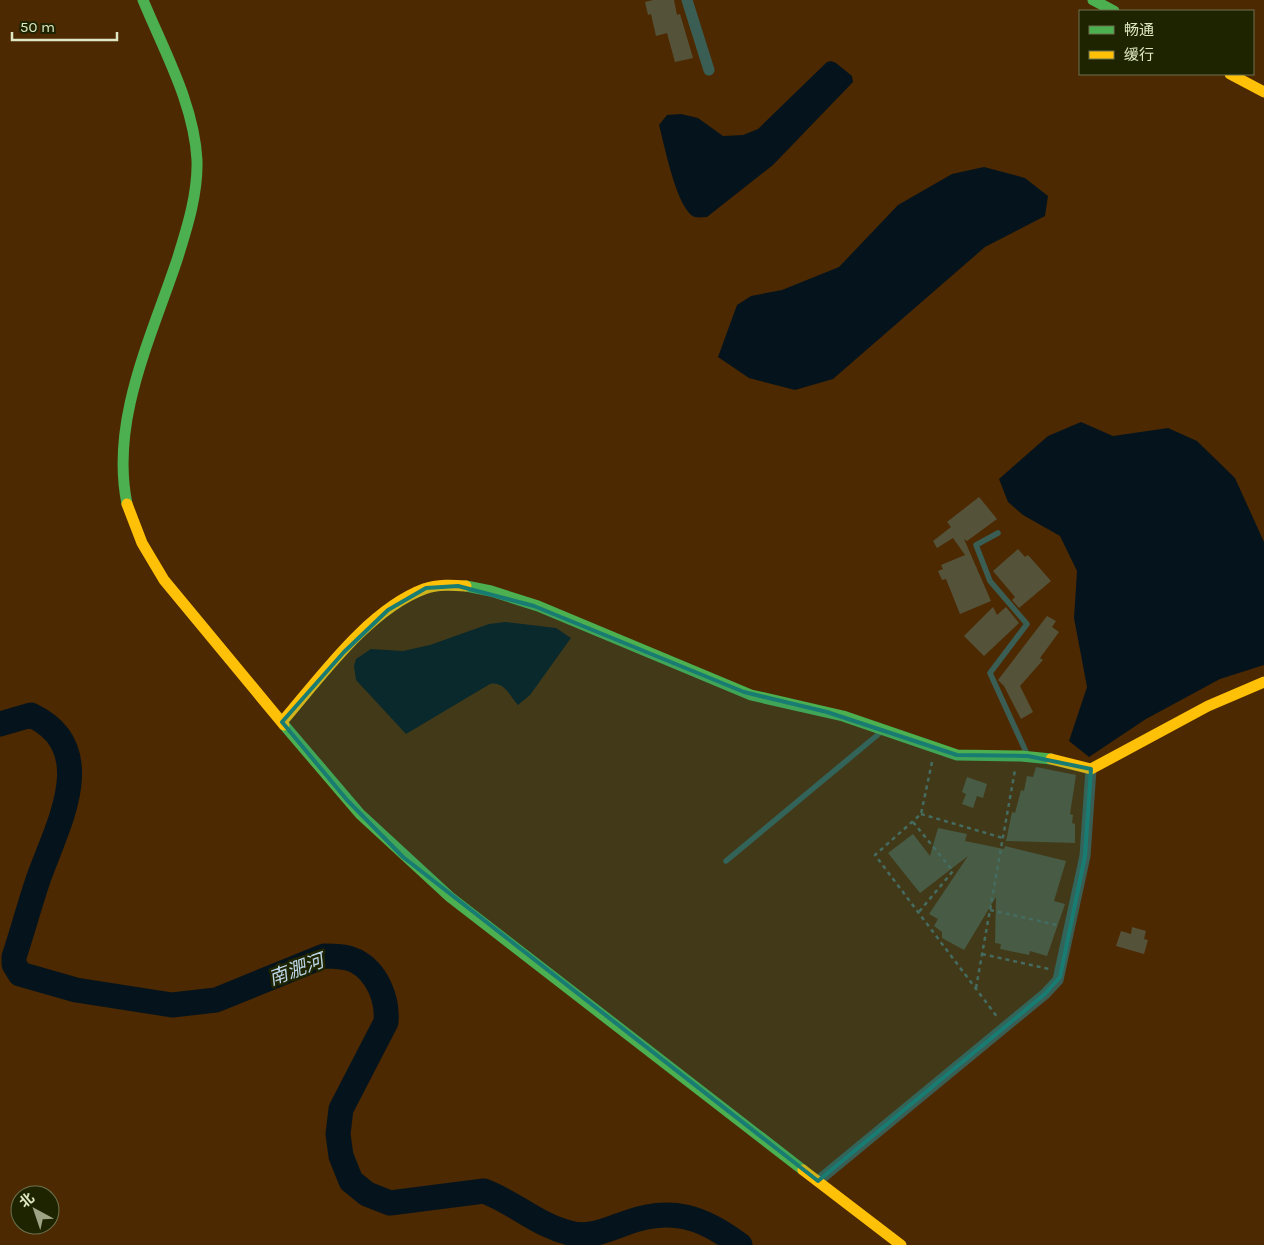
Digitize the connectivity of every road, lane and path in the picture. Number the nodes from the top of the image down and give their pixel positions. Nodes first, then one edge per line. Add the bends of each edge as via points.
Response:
1 (143, 0) edge
2 (687, 0) edge
3 (1093, 0) edge
4 (1112, 10) edge
5 (709, 70) dead end
6 (1232, 75) edge
7 (1264, 92) edge
8 (998, 533) dead end
9 (1264, 682) edge
10 (282, 722) junction
11 (883, 730) junction
12 (935, 748) junction
13 (1023, 756) junction
14 (1091, 769) junction
15 (921, 814) junction
16 (913, 822) junction
17 (1003, 838) junction
18 (726, 861) dead end
19 (990, 910) junction
20 (918, 913) junction
21 (1070, 928) junction
22 (982, 954) junction
23 (1062, 972) junction
24 (976, 989) junction
25 (1005, 1027) junction
26 (818, 1181) junction
27 (901, 1245) edge

1 - 10 street via 187,109 198,165 190,220 128,405 121,454 126,498 133,523 153,563
2 - 5 street
3 - 4 street
6 - 7 street
8 - 13 lane via 976,545 990,582 1027,624 990,673
9 - 14 street via 1208,706
10 - 11 street via 344,652 388,610 426,588 444,585 481,588 497,593 744,692 827,712
10 - 26 street via 348,800 403,857 450,897
11 - 12 street
11 - 18 lane
12 - 13 street via 979,758
12 - 15 path
13 - 14 street via 1060,760
13 - 17 path
14 - 21 street via 1085,856
15 - 16 path
15 - 17 path
16 - 20 path via 953,871
16 - 20 path via 874,855
17 - 19 path
19 - 21 path
19 - 22 path
20 - 24 path
21 - 23 street
22 - 23 path
22 - 24 path
23 - 25 street via 1053,987
24 - 25 path
25 - 26 street
26 - 27 street

